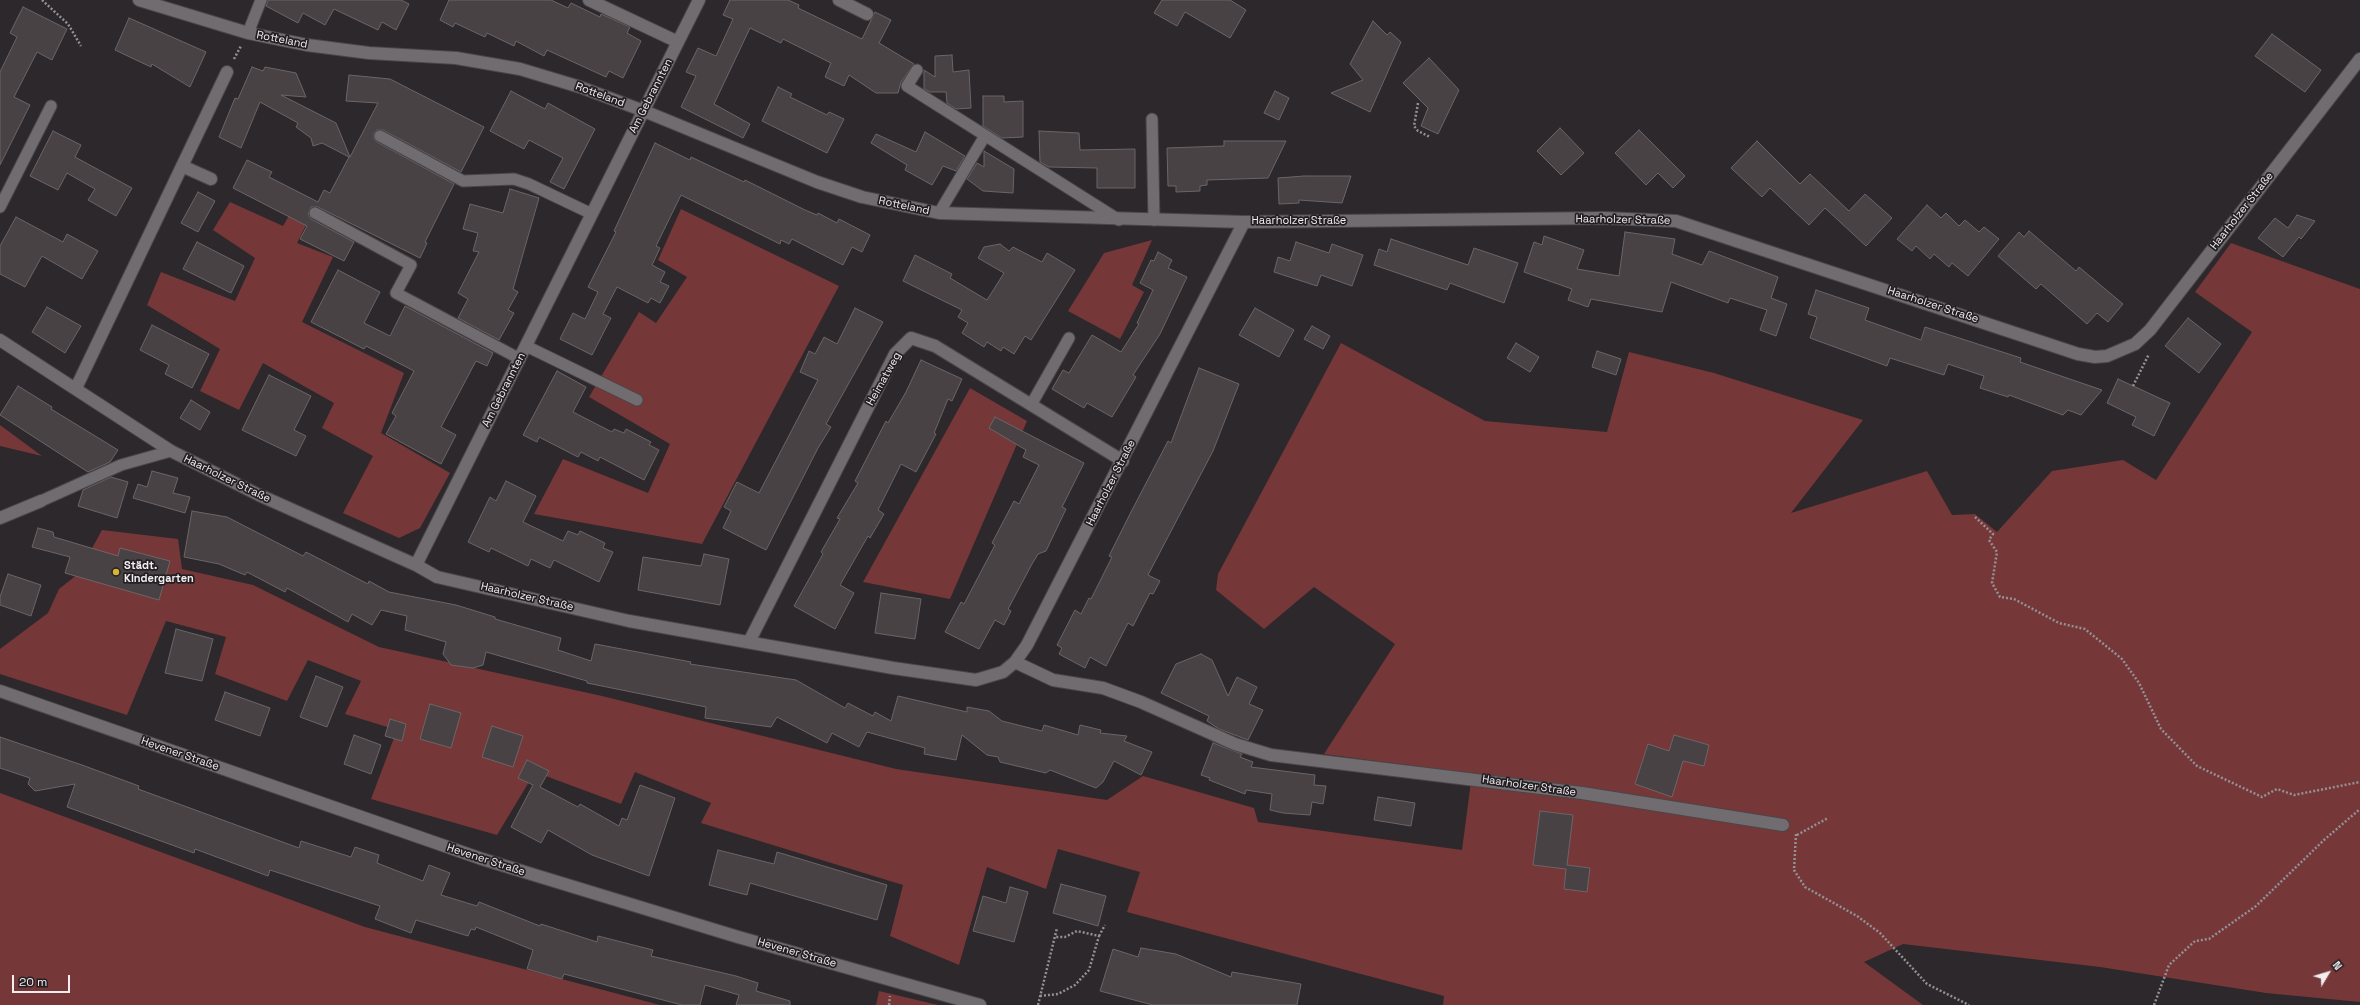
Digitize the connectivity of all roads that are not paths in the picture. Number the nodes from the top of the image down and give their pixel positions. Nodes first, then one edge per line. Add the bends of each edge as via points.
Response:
1 (139, 0) edge
2 (261, 0) edge
3 (588, 0) edge
4 (699, 0) edge
5 (839, 0) edge
6 (867, 14) dead end
7 (248, 33) junction
8 (678, 42) junction
9 (2360, 58) edge
10 (917, 70) dead end
11 (227, 72) road end
12 (51, 106) dead end
13 (644, 111) junction
14 (1152, 118) dead end
15 (380, 136) dead end
16 (983, 139) dead end
17 (182, 166) junction
18 (211, 179) dead end
19 (0, 207) edge
20 (315, 213) dead end
21 (938, 213) junction
22 (592, 214) junction
23 (1119, 220) junction
24 (1154, 220) junction
25 (1244, 222) junction
26 (1069, 338) dead end
27 (0, 340) edge
28 (526, 346) junction
29 (520, 359) junction
30 (76, 388) junction
31 (637, 400) dead end
32 (1031, 405) junction
33 (171, 451) junction
34 (1123, 461) junction
35 (41, 501) joint
36 (0, 518) edge
37 (416, 565) junction
38 (749, 642) junction
39 (1015, 662) junction
40 (0, 691) edge
41 (1783, 825) road end
42 (980, 1005) edge

1 - 7 street, Rotteland
2 - 7 lane, Rotteland
3 - 8 street
4 - 8 street, Am Gebrannten
5 - 6 street
7 - 13 street, Rotteland via 323,47 369,53 456,58 520,69 580,87
8 - 13 street, Am Gebrannten
9 - 25 street, Haarholzer Straße via 2150,330 2135,344 2107,356 2078,354 1676,221 1604,218
10 - 23 lane via 907,86
11 - 17 street
12 - 19 lane
13 - 21 street, Rotteland via 817,182 862,197
13 - 22 street, Am Gebrannten
14 - 24 lane
15 - 22 lane via 463,181 514,179
16 - 21 lane, Rotteland
17 - 18 street
17 - 30 street
20 - 29 lane via 411,265 396,293
21 - 23 street, Rotteland
22 - 28 street, Am Gebrannten
23 - 24 street, Rotteland
24 - 25 street, Rotteland
25 - 34 street, Haarholzer Straße
26 - 32 lane
27 - 30 street, Haarholzer Straße
28 - 29 street, Am Gebrannten
28 - 31 lane
29 - 37 street, Am Gebrannten
30 - 33 street, Haarholzer Straße
32 - 34 street, Heimatweg
32 - 38 street, Heimatweg via 935,346 911,338 895,354
33 - 35 lane via 121,465
33 - 37 street, Haarholzer Straße via 259,495
34 - 39 street, Haarholzer Straße via 1027,645
35 - 36 street
37 - 38 street, Haarholzer Straße via 437,577 629,621
38 - 39 street, Haarholzer Straße via 962,679 990,677 1003,672
39 - 41 street, Haarholzer Straße via 1053,680 1103,688 1235,744 1271,755 1575,792
40 - 42 street, Hevener Straße via 332,808 512,868 738,937

